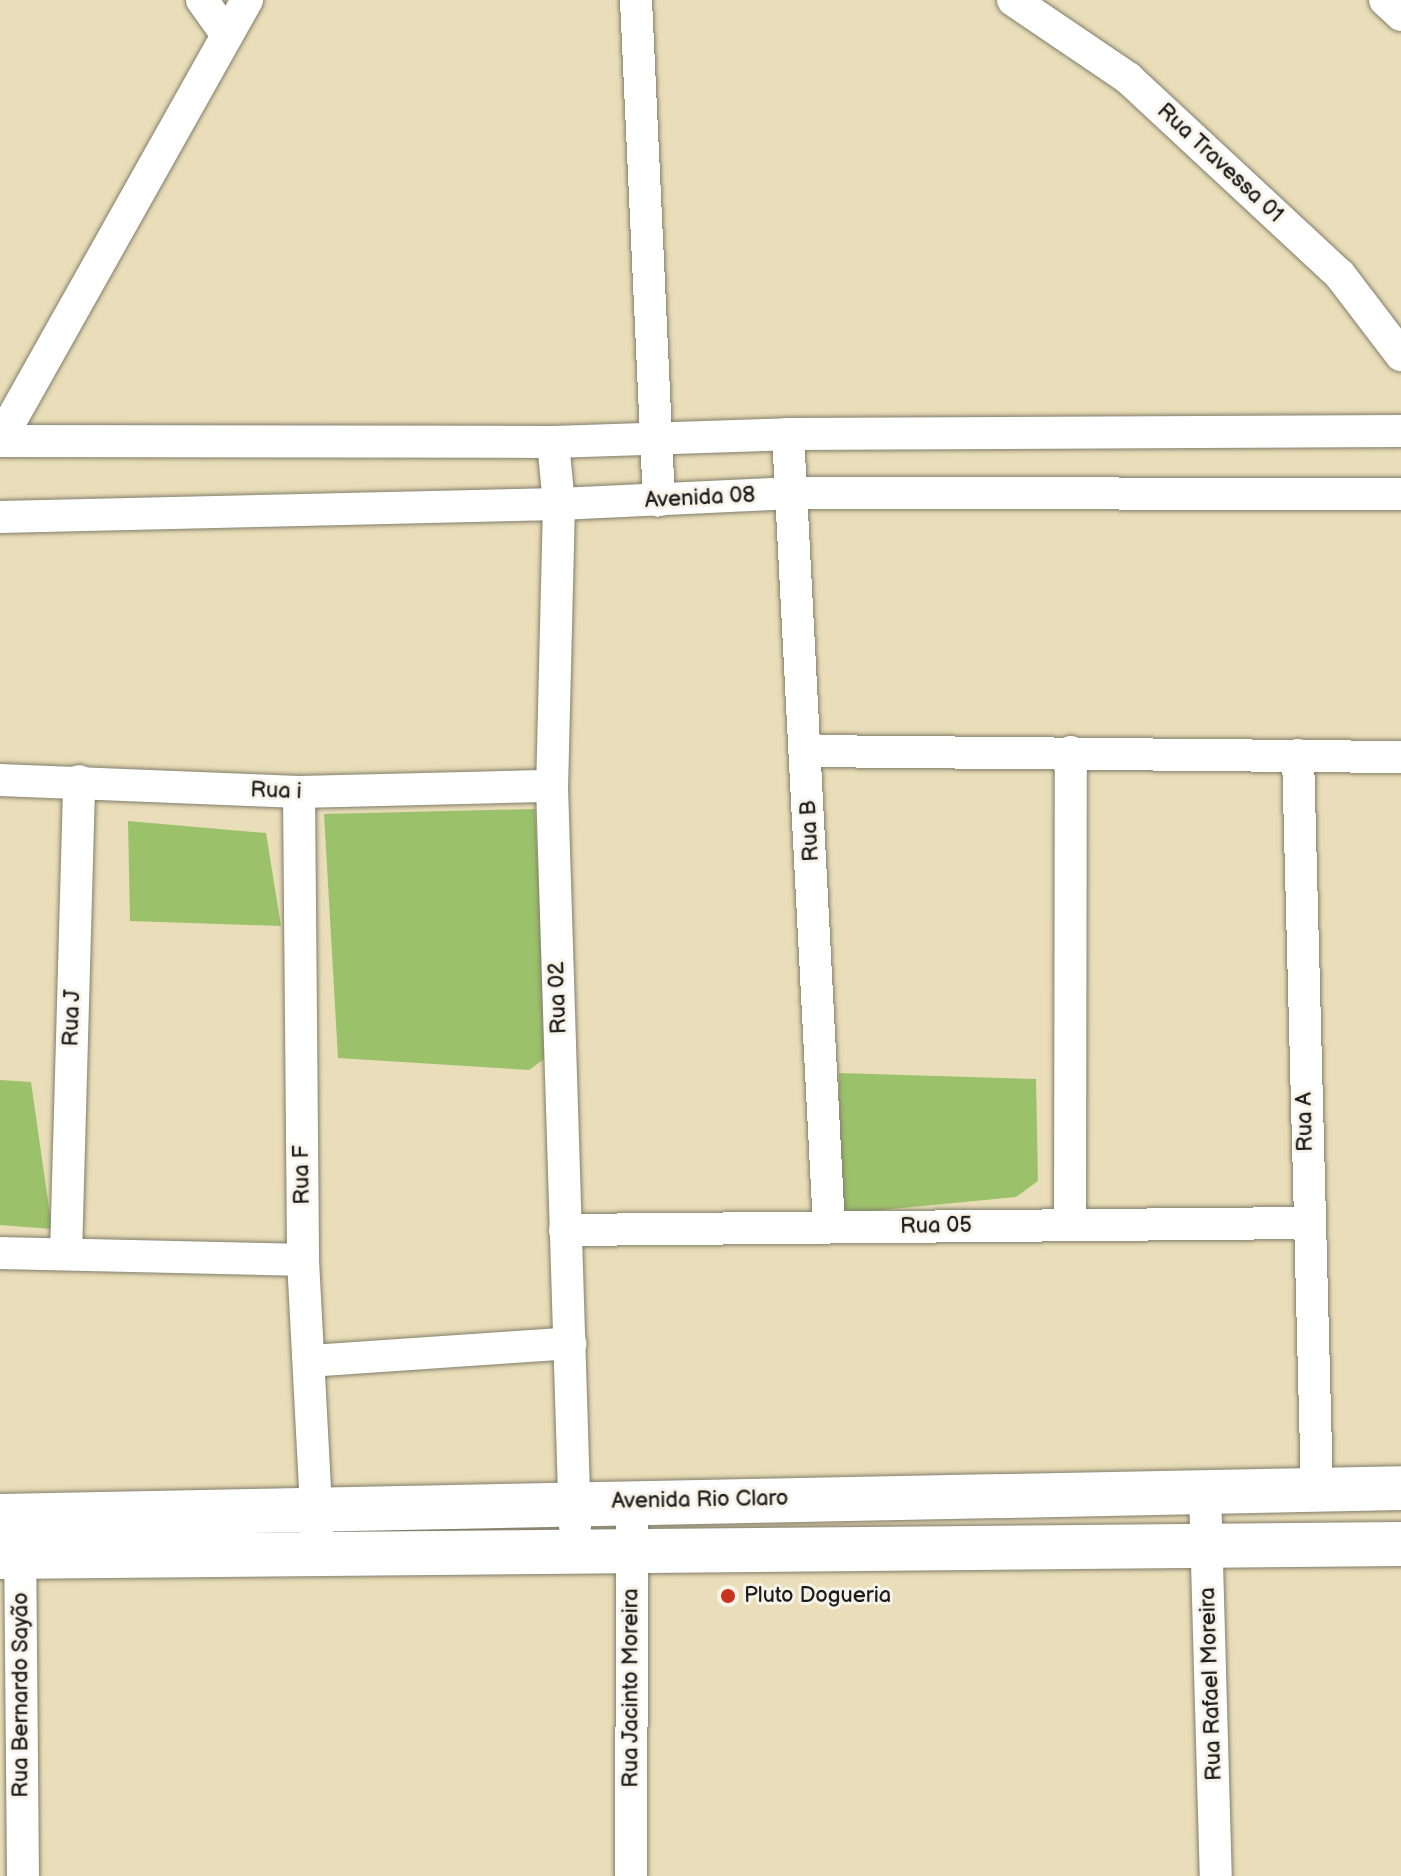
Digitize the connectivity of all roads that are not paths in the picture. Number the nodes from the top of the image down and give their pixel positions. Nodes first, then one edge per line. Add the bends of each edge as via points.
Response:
1 (202, 0) edge
2 (247, 0) edge
3 (636, 0) edge
4 (1013, 0) edge
5 (1385, 0) edge
6 (1401, 15) edge
7 (227, 35) junction
8 (1401, 355) edge
9 (1401, 431) edge
10 (788, 434) junction
11 (659, 438) junction
12 (0, 441) edge
13 (553, 442) junction
14 (794, 493) junction
15 (1401, 494) edge
16 (659, 500) junction
17 (559, 504) junction
18 (0, 517) edge
19 (806, 751) junction
20 (1071, 752) junction
21 (1298, 755) junction
22 (1401, 757) edge
23 (0, 780) edge
24 (79, 781) junction
25 (552, 786) junction
26 (299, 792) junction
27 (1307, 1223) junction
28 (1070, 1225) junction
29 (829, 1227) junction
30 (565, 1230) junction
31 (0, 1253) edge
32 (66, 1254) junction
33 (303, 1260) junction
34 (570, 1343) junction
35 (309, 1361) junction
36 (1401, 1488) edge
37 (1317, 1490) junction
38 (1205, 1491) junction
39 (632, 1501) junction
40 (574, 1502) junction
41 (316, 1506) junction
42 (10, 1536) edge
43 (1401, 1544) edge
44 (1207, 1546) junction
45 (576, 1554) junction
46 (632, 1554) junction
47 (318, 1558) junction
48 (23, 1876) edge
49 (631, 1876) edge
50 (1216, 1876) edge

1 - 7 street
2 - 7 street
3 - 11 street
4 - 8 street, Rua Travessa 01 via 1128,78 1340,275
5 - 6 street
7 - 12 street
9 - 10 street
10 - 11 street
10 - 14 street, Rua B
11 - 13 street
11 - 16 street
12 - 13 street
13 - 17 street, Rua 02
14 - 15 street, Avenida 08
14 - 16 street, Avenida 08
14 - 19 street, Rua B
16 - 17 street, Avenida 08
17 - 18 street, Avenida 08
17 - 25 street, Rua 02
19 - 20 street
19 - 29 street, Rua B
20 - 21 street
20 - 28 street
21 - 22 street
21 - 27 street, Rua A
23 - 24 street, Rua i
24 - 26 street, Rua i
24 - 32 street, Rua J
25 - 26 street, Rua i
25 - 30 street, Rua 02
26 - 33 street, Rua F
27 - 28 street, Rua 05
27 - 37 street, Rua A
28 - 29 street, Rua 05
29 - 30 street, Rua 05
30 - 34 street, Rua 02
31 - 32 street
32 - 33 street
33 - 35 street, Rua F
34 - 35 street
34 - 40 street, Rua 02
35 - 41 street, Rua F
36 - 37 street, Avenida Rio Claro
37 - 38 street, Avenida Rio Claro
38 - 39 street, Avenida Rio Claro
38 - 44 street, Rua Rafael Moreira
39 - 40 street, Avenida Rio Claro
39 - 46 street, Rua Jacinto Moreira
40 - 41 street, Avenida Rio Claro
40 - 45 street, Rua 02
41 - 42 street, Avenida Rio Claro
41 - 47 street, Rua F
42 - 47 street
42 - 48 street, Rua Bernardo Sayão
43 - 44 street
44 - 46 street
44 - 50 street, Rua Rafael Moreira
45 - 46 street
45 - 47 street
46 - 49 street, Rua Jacinto Moreira

